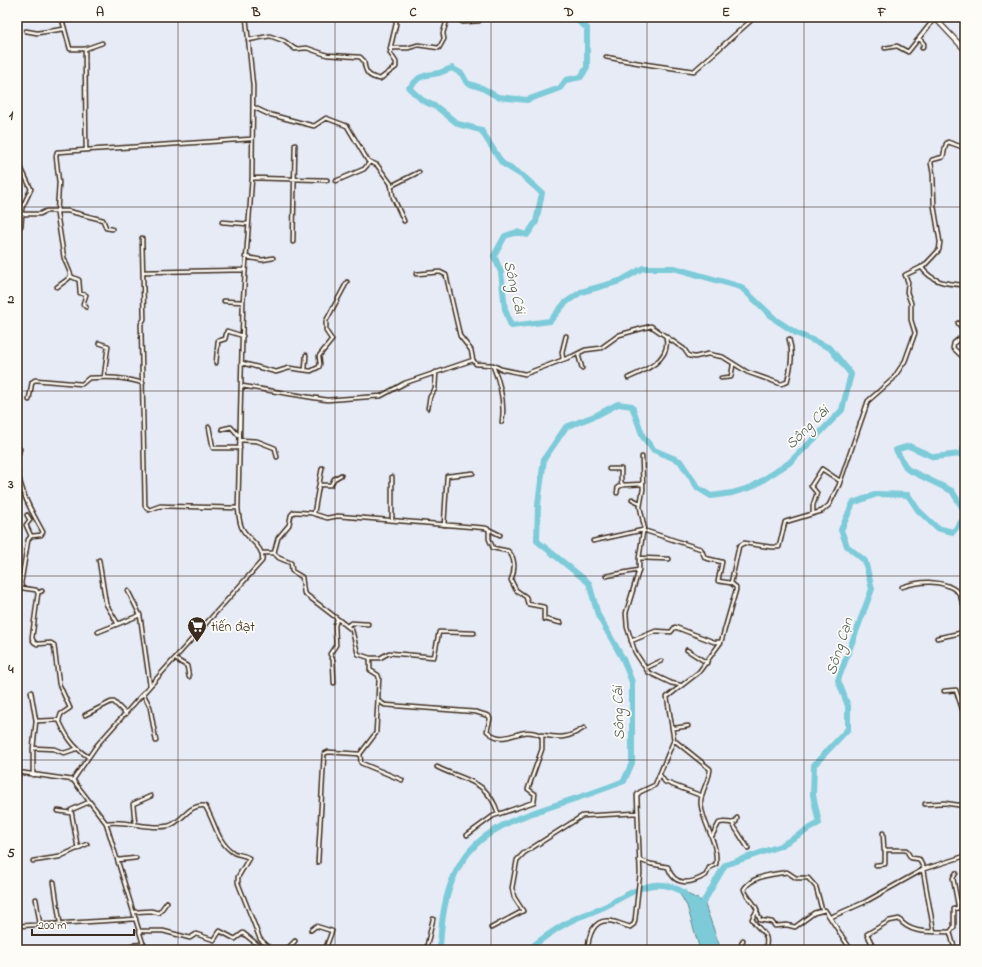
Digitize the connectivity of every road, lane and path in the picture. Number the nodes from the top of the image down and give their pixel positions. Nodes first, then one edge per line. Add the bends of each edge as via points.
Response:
1 (246, 17) edge
2 (392, 17) edge
3 (448, 17) edge
4 (453, 17) edge
5 (755, 17) edge
6 (935, 18) edge
7 (479, 20) dead end
8 (63, 23) dead end
9 (64, 29) junction
10 (26, 31) dead end
11 (919, 38) junction
12 (248, 40) junction
13 (102, 43) dead end
14 (885, 48) dead end
15 (922, 48) dead end
16 (85, 49) junction
17 (390, 49) junction
18 (965, 50) edge
19 (606, 57) dead end
20 (253, 107) junction
21 (251, 140) junction
22 (296, 144) dead end
23 (965, 148) edge
24 (86, 150) junction
25 (17, 159) edge
26 (370, 162) junction
27 (419, 172) dead end
28 (252, 178) junction
29 (294, 179) junction
30 (327, 180) dead end
31 (336, 181) dead end
32 (391, 186) junction
33 (17, 206) edge
34 (23, 206) junction
35 (57, 211) junction
36 (21, 215) junction
37 (404, 221) dead end
38 (222, 222) dead end
39 (248, 224) junction
40 (17, 229) edge
41 (112, 229) dead end
42 (142, 238) dead end
43 (293, 242) dead end
44 (245, 257) junction
45 (272, 258) dead end
46 (921, 267) junction
47 (244, 270) junction
48 (143, 272) junction
49 (416, 274) dead end
50 (70, 276) junction
51 (347, 282) dead end
52 (965, 285) edge
53 (57, 287) dead end
54 (224, 301) dead end
55 (243, 302) junction
56 (86, 307) dead end
57 (958, 323) dead end
58 (965, 327) edge
59 (965, 334) edge
60 (243, 336) junction
61 (566, 336) dead end
62 (666, 337) junction
63 (789, 339) dead end
64 (99, 343) dead end
65 (578, 354) junction
66 (306, 355) dead end
67 (965, 359) edge
68 (473, 360) junction
69 (563, 360) junction
70 (216, 362) dead end
71 (242, 362) junction
72 (493, 365) junction
73 (733, 365) junction
74 (582, 368) dead end
75 (305, 370) junction
76 (436, 372) junction
77 (104, 377) junction
78 (628, 378) dead end
79 (721, 378) dead end
80 (142, 383) junction
81 (242, 386) junction
82 (29, 400) dead end
83 (428, 408) dead end
84 (502, 422) dead end
85 (209, 427) dead end
86 (222, 429) dead end
87 (240, 439) junction
88 (240, 448) junction
89 (20, 449) dead end
90 (277, 457) dead end
91 (642, 457) dead end
92 (17, 458) edge
93 (17, 466) edge
94 (322, 468) dead end
95 (608, 469) dead end
96 (473, 473) dead end
97 (341, 475) dead end
98 (392, 478) dead end
99 (840, 482) junction
100 (643, 484) junction
101 (319, 485) junction
102 (622, 485) junction
103 (617, 493) dead end
104 (632, 499) dead end
105 (640, 503) junction
106 (238, 508) junction
107 (314, 513) junction
108 (813, 514) junction
109 (28, 515) dead end
110 (392, 520) junction
111 (444, 525) junction
112 (488, 529) junction
113 (643, 530) junction
114 (500, 535) dead end
115 (32, 536) junction
116 (593, 541) dead end
117 (262, 553) junction
118 (274, 553) junction
119 (639, 558) junction
120 (669, 559) dead end
121 (100, 560) dead end
122 (639, 570) junction
123 (606, 576) dead end
124 (731, 583) junction
125 (902, 587) dead end
126 (42, 591) dead end
127 (128, 591) dead end
128 (38, 593) junction
129 (965, 605) edge
130 (140, 615) junction
131 (337, 619) junction
132 (561, 623) dead end
133 (118, 624) junction
134 (368, 624) dead end
135 (347, 626) junction
136 (98, 632) dead end
137 (965, 632) edge
138 (474, 633) dead end
139 (937, 638) dead end
140 (631, 641) junction
141 (721, 642) junction
142 (687, 650) dead end
143 (370, 658) junction
144 (175, 659) junction
145 (661, 661) dead end
146 (707, 663) junction
147 (646, 668) junction
148 (189, 677) dead end
149 (334, 683) dead end
150 (680, 685) junction
151 (150, 686) junction
152 (944, 690) dead end
153 (31, 692) dead end
154 (143, 693) junction
155 (378, 701) junction
156 (126, 714) junction
157 (85, 715) dead end
158 (965, 718) edge
159 (59, 720) junction
160 (36, 721) junction
161 (672, 726) junction
162 (688, 726) dead end
163 (584, 728) dead end
164 (541, 735) junction
165 (674, 740) junction
166 (156, 741) dead end
167 (33, 748) junction
168 (76, 749) junction
169 (360, 754) junction
170 (88, 756) junction
171 (437, 767) dead end
172 (17, 772) edge
173 (33, 774) junction
174 (660, 775) junction
175 (72, 780) junction
176 (402, 780) dead end
177 (151, 796) dead end
178 (702, 796) junction
179 (90, 802) junction
180 (925, 804) dead end
181 (965, 806) edge
182 (58, 811) dead end
183 (71, 813) junction
184 (498, 813) junction
185 (637, 813) junction
186 (736, 818) dead end
187 (106, 823) junction
188 (135, 823) junction
189 (732, 823) junction
190 (884, 833) dead end
191 (467, 835) dead end
192 (712, 837) junction
193 (87, 844) dead end
194 (748, 848) dead end
195 (78, 849) junction
196 (886, 850) junction
197 (965, 852) edge
198 (964, 856) edge
199 (136, 858) dead end
200 (118, 860) junction
201 (639, 860) junction
202 (33, 861) dead end
203 (318, 862) dead end
204 (876, 865) dead end
205 (924, 869) junction
206 (956, 873) dead end
207 (54, 882) dead end
208 (36, 899) dead end
209 (167, 902) dead end
210 (822, 910) junction
211 (134, 912) junction
212 (757, 912) junction
213 (831, 917) junction
214 (136, 919) junction
215 (433, 919) dead end
216 (60, 923) junction
217 (40, 924) junction
218 (17, 926) edge
219 (491, 928) dead end
220 (311, 930) dead end
221 (140, 931) junction
222 (934, 932) junction
223 (950, 932) junction
224 (743, 940) dead end
225 (296, 941) dead end
226 (144, 944) junction
227 (132, 945) dead end
228 (145, 950) edge
229 (264, 950) edge
230 (272, 950) edge
231 (286, 950) edge
232 (325, 950) edge
233 (426, 950) edge
234 (588, 950) edge
235 (739, 950) edge
236 (765, 950) edge
237 (851, 950) edge
238 (875, 950) edge
239 (955, 950) edge

1 - 12 street
2 - 17 street via 396,24
3 - 17 street via 442,32 444,39 439,48 418,45
4 - 7 street via 463,22
5 - 19 street via 694,71
6 - 11 street
6 - 18 street
8 - 9 street
9 - 10 street via 37,33
9 - 16 street via 70,49
11 - 14 street via 908,52 896,46
11 - 15 street via 924,44
12 - 17 street via 270,36 284,41 295,49 308,48 327,55 360,57 368,74 378,79 396,67
12 - 20 street
13 - 16 street
16 - 24 street
20 - 21 street
20 - 26 street via 268,114 314,126 326,118 345,125
21 - 24 street
21 - 28 street
22 - 29 street
23 - 46 street via 948,142 943,157 932,160 934,209 940,242 938,252
24 - 35 street via 56,153 59,187
25 - 34 street via 31,189
26 - 31 street via 364,169
26 - 32 street via 377,165
27 - 32 street
28 - 29 street
28 - 39 street
29 - 30 street
29 - 43 street
32 - 37 street
33 - 34 street
34 - 36 street
35 - 36 street via 46,210 40,214
35 - 41 street via 70,211 103,220 106,228
35 - 50 street via 64,258 70,268
36 - 40 street via 21,226
38 - 39 street
39 - 44 street
42 - 48 street
44 - 45 street via 262,260
44 - 47 street
46 - 52 street via 932,279 946,284
46 - 99 street via 905,275 914,331 908,352 893,380 868,401
47 - 48 street
47 - 55 street
48 - 80 street
49 - 68 street via 440,272 446,275 460,336 472,352
50 - 53 street
50 - 56 street via 79,280 80,293 86,295 83,304
51 - 75 street via 326,322 326,331 332,340 319,356 320,366 311,371
54 - 55 street
55 - 60 street
57 - 58 street
59 - 67 street via 954,343 953,348
60 - 70 street via 227,331 225,339 218,341
60 - 71 street
61 - 69 street
62 - 65 street via 655,327 648,327 620,335 601,348 585,350
62 - 73 street via 684,349 689,356 708,354 725,358
62 - 78 street via 667,348 653,367
63 - 73 street via 792,353 791,368 786,383 775,383
64 - 77 street via 108,346
65 - 69 street
65 - 74 street
66 - 75 street
68 - 72 street via 478,365
68 - 76 street
69 - 72 street via 523,374
71 - 75 street via 276,372 289,368
71 - 81 street
72 - 84 street via 500,380 504,414
73 - 79 street via 731,377
76 - 81 street via 402,384 384,396 348,400 327,400
76 - 83 street via 435,389
77 - 80 street via 120,377
77 - 82 street via 89,378 82,384 34,380
80 - 106 street via 146,508
81 - 87 street
85 - 88 street via 213,448
86 - 87 street via 231,427
87 - 88 street
87 - 90 street via 257,441 275,448
88 - 106 street
89 - 92 street
91 - 100 street
93 - 115 street via 27,504 43,532 42,535
94 - 101 street
95 - 102 street via 621,469
96 - 111 street via 447,476
97 - 101 street via 334,479 332,485
98 - 110 street
99 - 108 street via 825,510
99 - 108 street via 822,469 811,486 818,493 813,505
100 - 102 street
100 - 105 street
101 - 107 street
102 - 103 street via 618,487
104 - 105 street
105 - 113 street
106 - 117 street via 240,525
107 - 110 street via 327,518 338,516
107 - 118 street via 292,512 289,525 278,538
108 - 124 street via 786,522 779,547 741,543
109 - 115 street via 30,520 26,524
110 - 111 street
111 - 112 street
112 - 114 street
112 - 132 street via 493,548 508,551 512,557 511,580 516,590 526,597 528,604 544,607 544,619
113 - 116 street
113 - 119 street
113 - 124 street via 701,549 705,558 722,562 719,582
115 - 128 street via 27,541 21,586 36,590
117 - 118 street
117 - 144 street via 262,561
118 - 131 street via 291,563 292,571 302,577 304,593
119 - 120 street
119 - 122 street
121 - 133 street via 106,604
122 - 123 street
122 - 140 street via 626,613
124 - 141 street via 736,590
125 - 129 street via 926,582 943,584 957,592
126 - 128 street
127 - 130 street
128 - 159 street via 32,638 37,644 51,643 55,647 57,676 70,708 61,714
130 - 133 street
130 - 151 street
131 - 135 street
131 - 149 street via 336,645 330,654 333,660
133 - 136 street
134 - 135 street via 351,623
135 - 143 street via 354,635 358,654
137 - 139 street
138 - 143 street via 438,632 434,657 389,653 380,658
140 - 141 street via 656,631 672,632 675,627 714,642
140 - 147 street
141 - 146 street
142 - 146 street
143 - 155 street via 371,671 379,678
144 - 148 street via 187,666
144 - 151 street
145 - 147 street
146 - 150 street
147 - 150 street via 651,674
150 - 161 street via 666,701
151 - 154 street
152 - 158 street via 956,690
153 - 160 street
154 - 156 street
154 - 166 street via 150,707
155 - 164 street via 385,705 483,714 490,718 488,732 497,737 508,737 527,731
155 - 169 street via 375,735
156 - 157 street via 111,702
156 - 170 street
159 - 160 street
159 - 168 street
160 - 167 street
161 - 162 street
161 - 165 street
163 - 164 street via 559,738
164 - 184 street via 542,748 528,789 535,794 535,801
165 - 174 street
165 - 178 street via 710,768
167 - 168 street via 54,749 64,753
167 - 173 street
168 - 170 street
169 - 176 street via 360,763
169 - 203 street via 324,754
170 - 175 street
171 - 184 street via 479,785 491,797
172 - 173 street
173 - 175 street
174 - 178 street via 665,782
174 - 185 street via 655,785 638,793
175 - 179 street
177 - 188 street via 133,804
178 - 192 street via 701,806
179 - 183 street via 73,808
179 - 187 street
180 - 181 street
182 - 183 street
183 - 195 street
184 - 191 street
185 - 201 street
185 - 219 street via 582,816 524,853 517,860 512,888 514,897 524,912
186 - 189 street via 736,822
187 - 188 street
187 - 200 street
188 - 230 street via 168,826 193,808 205,806 217,833 230,850 249,858 238,877 238,883 260,939
189 - 192 street via 720,823
189 - 194 street
190 - 196 street
192 - 201 street via 716,845 716,864 709,868 706,875 695,881 681,882 671,875 668,867
193 - 195 street
195 - 202 street via 59,857
196 - 204 street via 885,864
196 - 205 street via 906,850 911,858 919,859
197 - 198 street
198 - 205 street
199 - 200 street
200 - 211 street
201 - 234 street via 636,916 632,926 610,921 596,925 590,932
205 - 213 street via 865,902
205 - 222 street
206 - 223 street via 953,878 958,908 954,909 954,927
207 - 216 street
208 - 217 street
209 - 211 street via 159,913
210 - 212 street via 795,927 775,926 774,922 760,920
210 - 212 street via 816,887 811,880 796,878 787,872 755,879 745,887 745,893 754,902
210 - 213 street via 828,911
211 - 214 street
212 - 236 street via 752,919 767,937
213 - 237 street
214 - 216 street
214 - 221 street
215 - 233 street
216 - 217 street
217 - 218 street
220 - 232 street via 316,926 332,931
221 - 226 street
221 - 229 street via 163,931 190,938 196,934 214,940 220,931 235,939 243,933
222 - 223 street
222 - 238 street via 920,932 904,925 899,919 894,919 867,935
223 - 239 street
224 - 235 street
225 - 231 street
226 - 227 street
226 - 228 street

